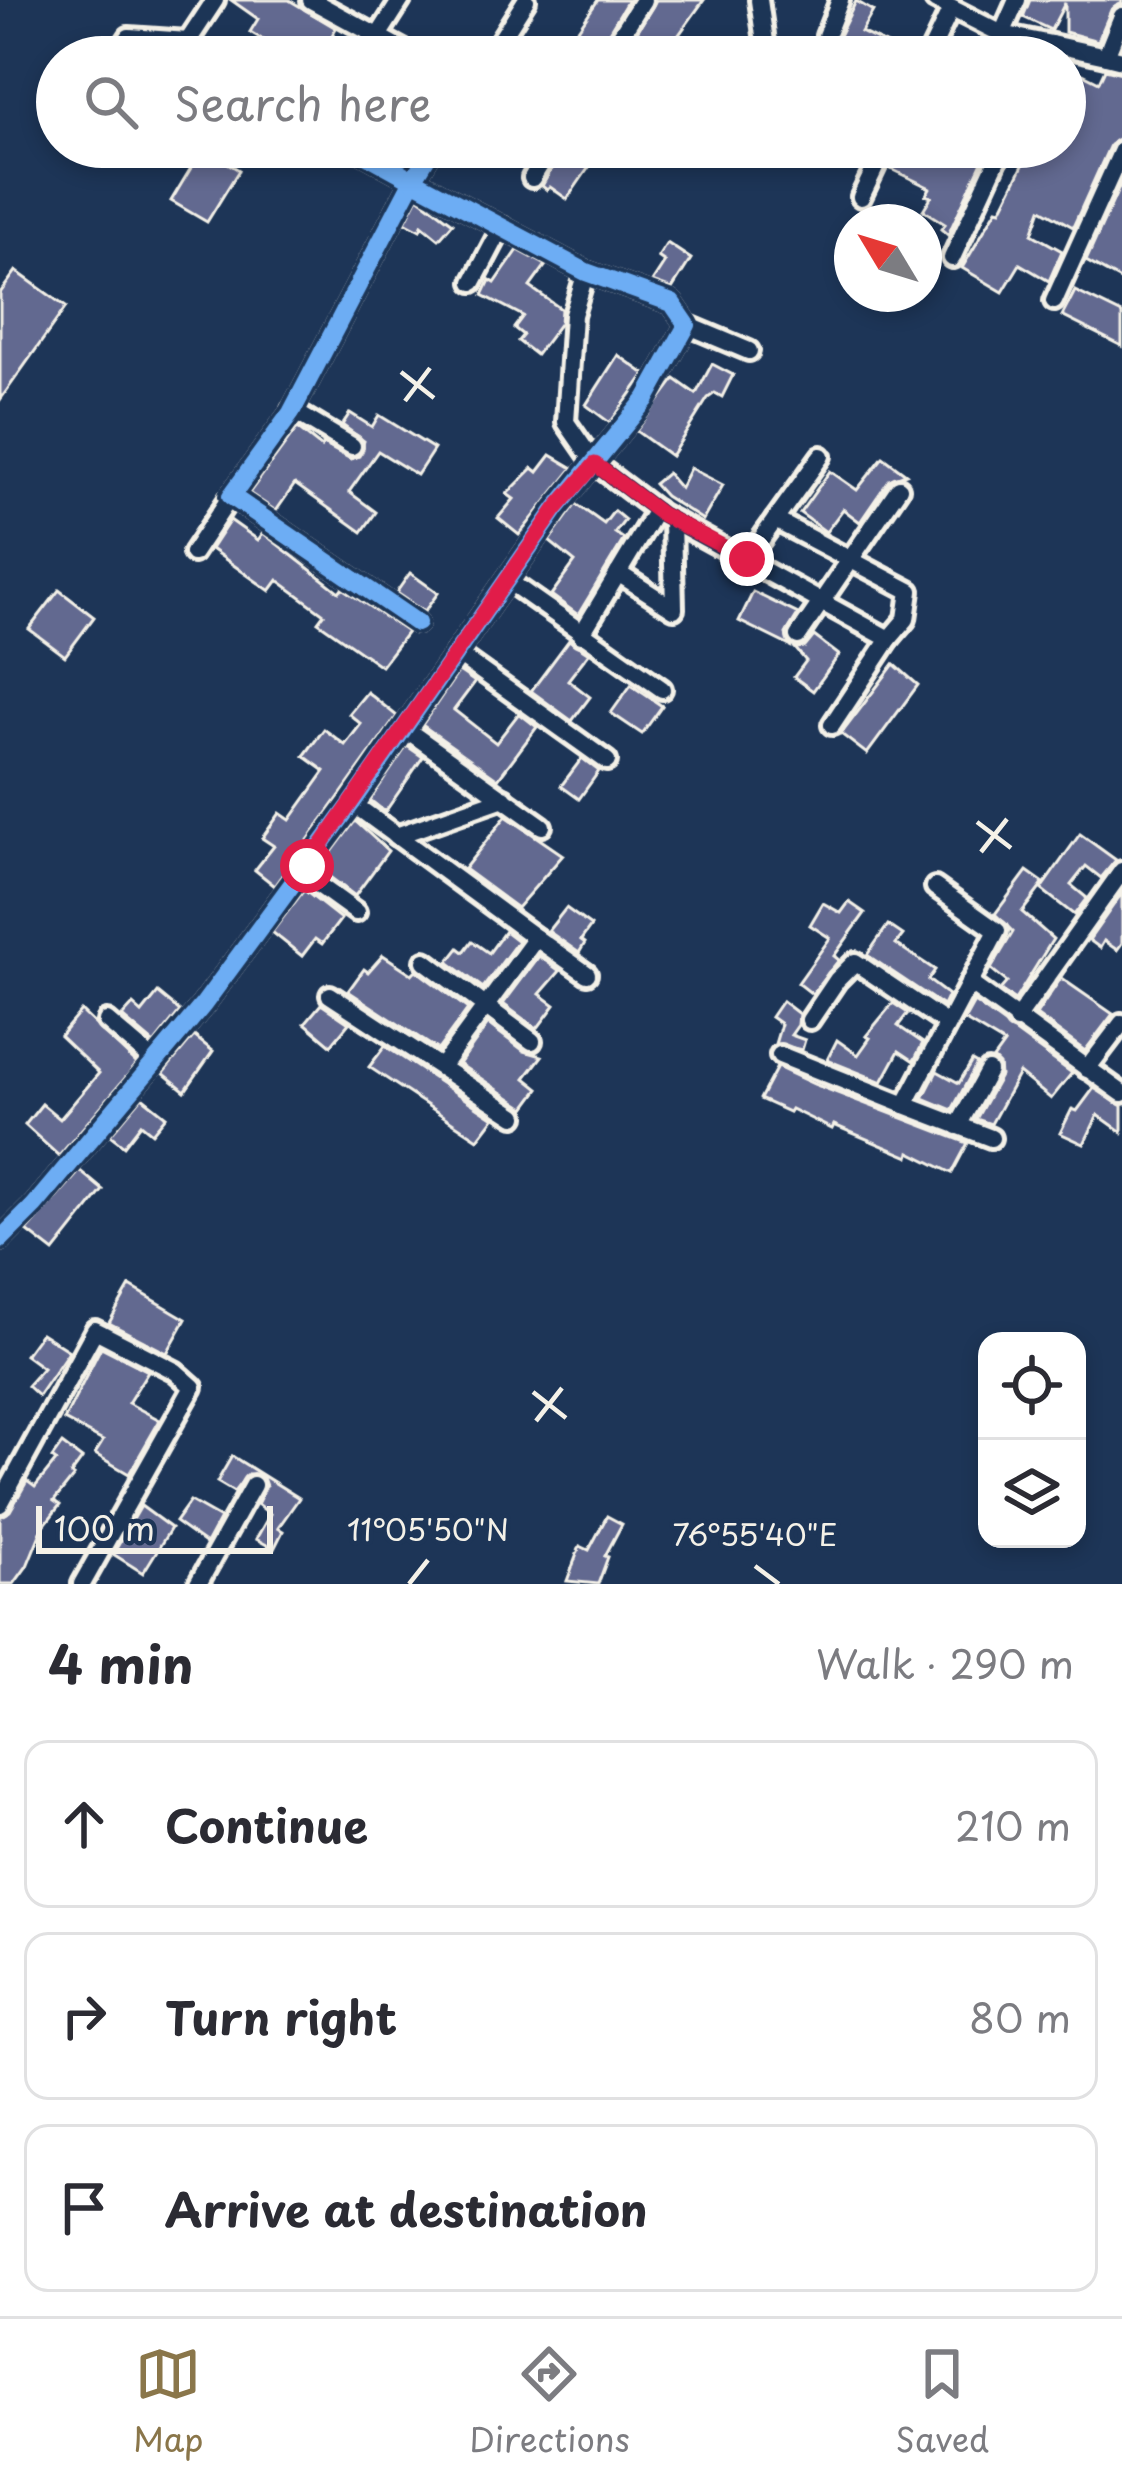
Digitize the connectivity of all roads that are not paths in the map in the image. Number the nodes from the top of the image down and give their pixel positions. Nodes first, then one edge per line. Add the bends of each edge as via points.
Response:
1 (215, 0) edge
2 (311, 0) edge
3 (401, 0) edge
4 (526, 0) edge
5 (643, 0) edge
6 (759, 0) edge
7 (840, 0) edge
8 (1018, 0) edge
9 (943, 4) edge
10 (1122, 16) edge
11 (1002, 34) junction
12 (195, 36) edge
13 (378, 36) joint
14 (503, 36) edge
15 (620, 36) edge
16 (764, 36) edge
17 (826, 36) dead end
18 (934, 36) edge
19 (1007, 36) edge
20 (1114, 58) edge
21 (1122, 150) edge
22 (392, 168) edge
23 (420, 168) edge
24 (538, 168) edge
25 (875, 168) edge
26 (994, 168) edge
27 (532, 178) dead end
28 (413, 179) junction
29 (861, 197) dead end
30 (502, 227) junction
31 (952, 258) dead end
32 (586, 272) junction
33 (472, 282) dead end
34 (1054, 301) dead end
35 (687, 325) junction
36 (749, 351) dead end
37 (292, 410) junction
38 (352, 446) dead end
39 (821, 456) dead end
40 (595, 464) junction
41 (899, 488) dead end
42 (231, 496) junction
43 (664, 515) junction
44 (775, 520) junction
45 (193, 553) dead end
46 (747, 559) junction
47 (850, 560) junction
48 (618, 573) junction
49 (507, 580) junction
50 (821, 601) junction
51 (417, 623) dead end
52 (581, 635) junction
53 (798, 636) dead end
54 (889, 639) junction
55 (456, 653) junction
56 (662, 689) dead end
57 (832, 725) dead end
58 (404, 728) junction
59 (607, 761) dead end
60 (504, 799) junction
61 (352, 803) junction
62 (542, 826) dead end
63 (396, 836) junction
64 (1122, 871) edge
65 (302, 873) junction
66 (935, 887) dead end
67 (356, 912) dead end
68 (536, 938) junction
69 (424, 961) dead end
70 (587, 974) dead end
71 (969, 983) junction
72 (330, 994) dead end
73 (484, 1008) junction
74 (810, 1020) dead end
75 (1016, 1020) junction
76 (107, 1021) dead end
77 (1122, 1023) edge
78 (947, 1024) junction
79 (532, 1041) dead end
80 (780, 1054) dead end
81 (155, 1062) junction
82 (441, 1067) junction
83 (1088, 1069) junction
84 (988, 1071) dead end
85 (1122, 1093) edge
86 (904, 1105) junction
87 (515, 1116) dead end
88 (958, 1126) junction
89 (991, 1138) dead end
90 (0, 1240) edge
91 (254, 1485) dead end
92 (0, 1504) edge
93 (82, 1584) edge
94 (198, 1584) edge

1 - 12 street
2 - 13 street
3 - 13 street
4 - 14 street
5 - 15 street
6 - 16 street
7 - 17 street
8 - 11 street
9 - 11 street
9 - 18 street
10 - 20 street
11 - 19 street
21 - 34 street
22 - 28 street
23 - 28 street
24 - 27 street
25 - 29 street
26 - 31 street
28 - 30 street
28 - 37 street
30 - 32 street
30 - 33 street
32 - 35 street via 672,303
32 - 40 street via 573,315 566,422
35 - 36 street
35 - 40 street via 646,399
37 - 38 street
37 - 42 street
39 - 44 street
40 - 43 street
40 - 49 street
41 - 47 street
42 - 45 street
42 - 51 street
43 - 46 street
43 - 48 street
43 - 48 street via 674,609
44 - 46 street
44 - 47 street
46 - 50 street
47 - 50 street
47 - 54 street via 910,591 906,619
48 - 52 street
49 - 52 street
49 - 55 street
50 - 53 street
50 - 54 street
52 - 56 street
54 - 57 street
55 - 58 street
55 - 59 street
58 - 60 street
58 - 61 street
60 - 62 street
60 - 63 street
61 - 63 street
61 - 65 street
63 - 68 street
64 - 75 street
65 - 67 street
65 - 81 street
66 - 71 street via 997,931
68 - 70 street
68 - 73 street
69 - 73 street
71 - 75 street
71 - 78 street
72 - 82 street
73 - 79 street
73 - 82 street
74 - 78 street via 855,962
75 - 83 street
76 - 81 street
77 - 83 street
78 - 86 street
80 - 86 street
81 - 90 street
82 - 87 street
83 - 85 street
84 - 88 street
86 - 88 street
88 - 89 street
91 - 94 street
92 - 93 street via 95,1330 193,1387

